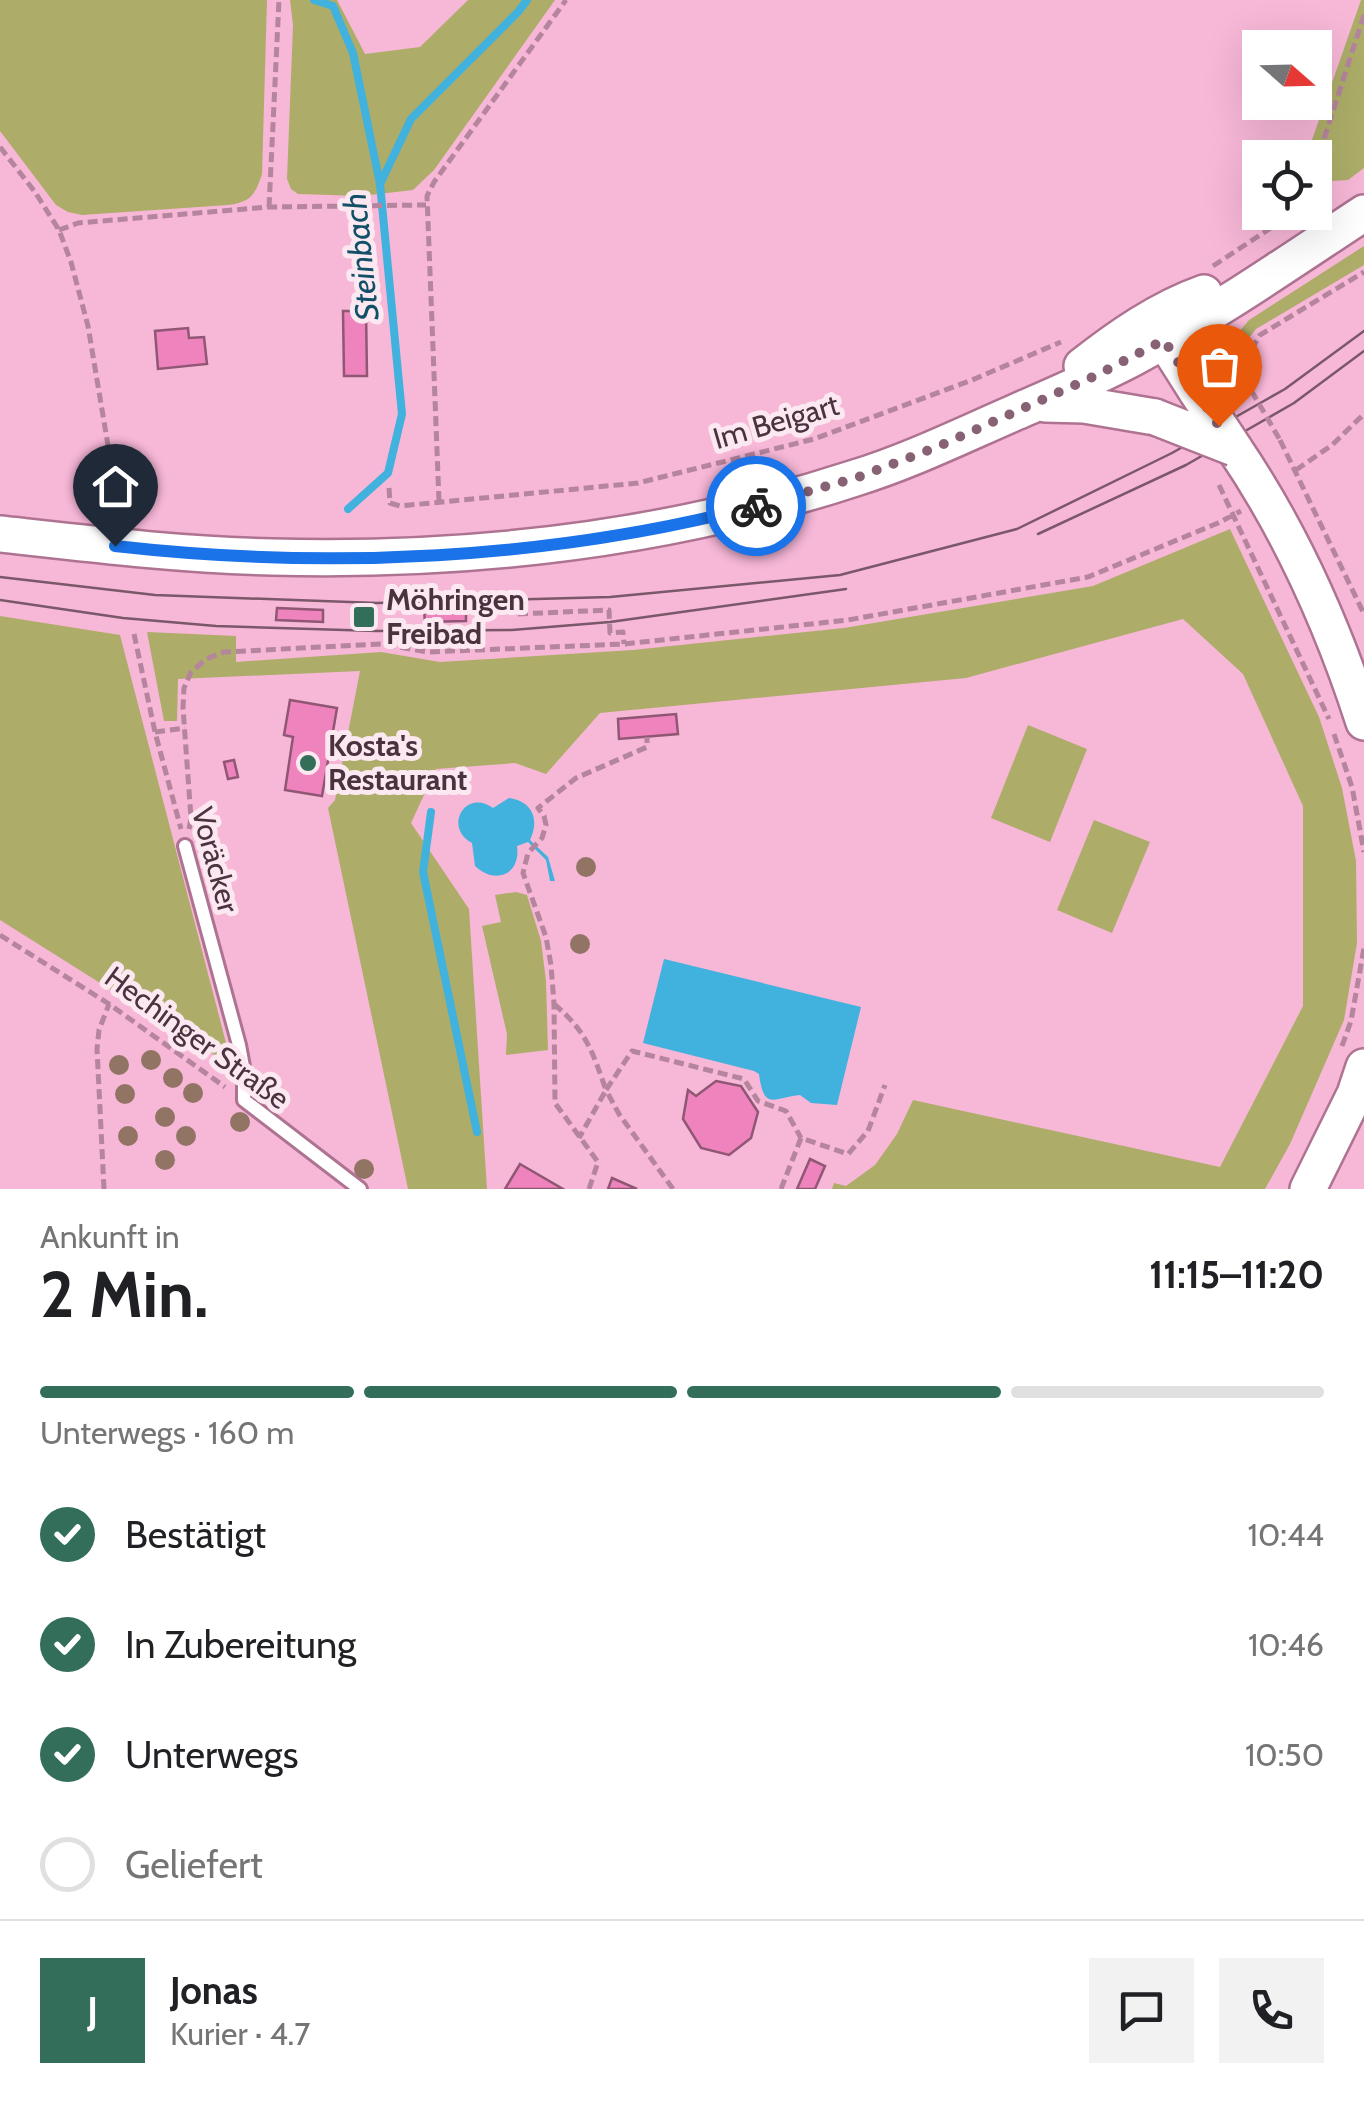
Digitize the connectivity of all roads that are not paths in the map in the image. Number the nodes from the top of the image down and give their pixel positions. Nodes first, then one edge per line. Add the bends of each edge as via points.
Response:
1 (1364, 213) edge
2 (1286, 265) junction
3 (1164, 340) junction
4 (1034, 404) junction
5 (1232, 463) junction
6 (0, 534) edge
7 (1364, 722) edge
8 (185, 846) road end
9 (1364, 1067) edge
10 (244, 1100) joint
11 (360, 1189) edge
12 (1308, 1189) edge

1 - 2 main road
2 - 3 main road
2 - 4 main road via 1186,300 1119,337
3 - 4 main road
3 - 5 main road, bridge
4 - 5 main road, bridge via 1156,417
4 - 6 main road via 856,478 716,516 572,543 460,554 270,557
5 - 7 main road via 1264,497 1314,590
8 - 10 lane, Voräcker via 239,1045
9 - 12 main road
10 - 11 lane, Hechinger Straße

